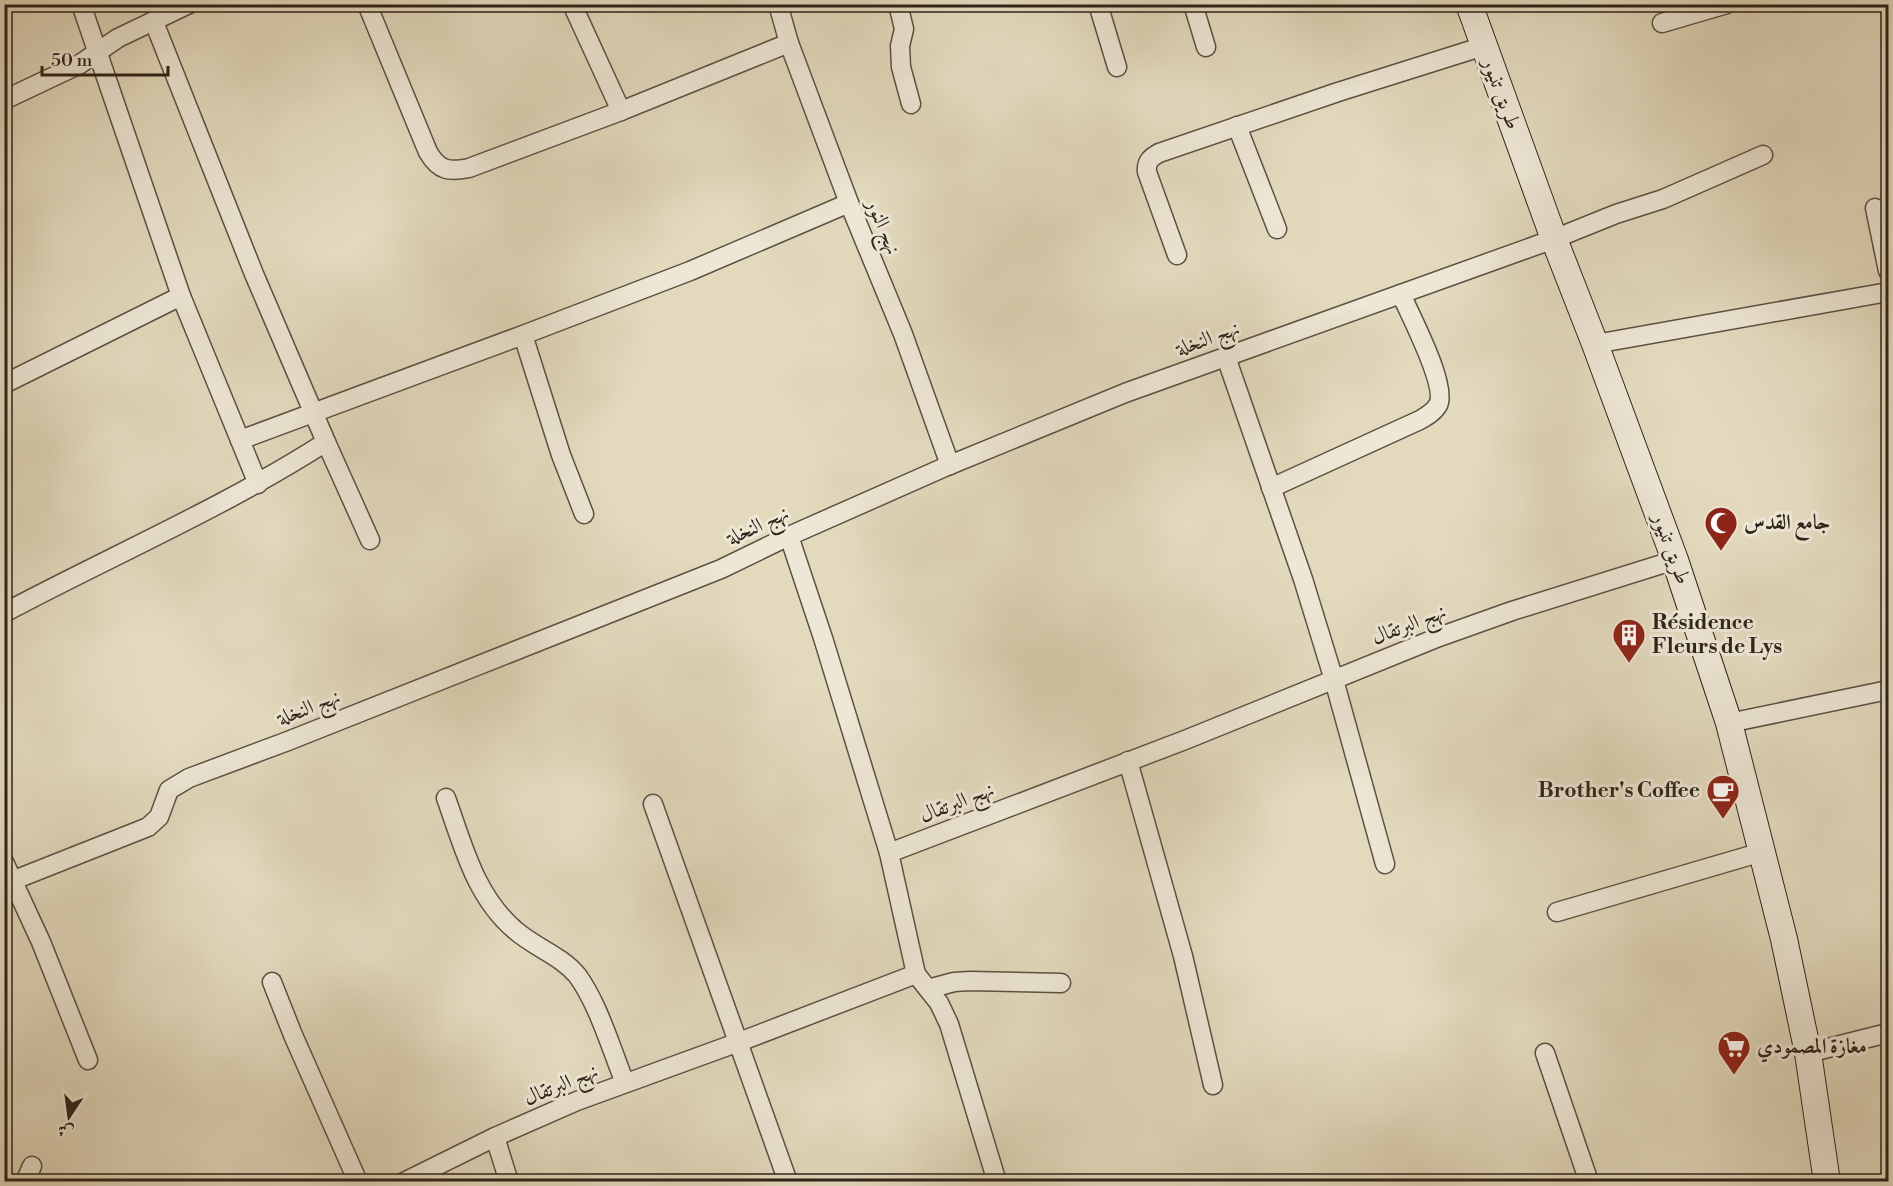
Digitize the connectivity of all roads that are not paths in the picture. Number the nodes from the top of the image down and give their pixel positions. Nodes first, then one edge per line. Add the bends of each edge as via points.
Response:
1 (81, 4) edge
2 (189, 4) edge
3 (367, 4) edge
4 (572, 4) edge
5 (778, 4) edge
6 (898, 4) edge
7 (1098, 4) edge
8 (1193, 4) edge
9 (1469, 4) edge
10 (1727, 4) edge
11 (154, 22) junction
12 (1662, 22) dead end
13 (789, 43) junction
14 (1484, 46) junction
15 (1206, 47) dead end
16 (98, 52) junction
17 (1117, 67) dead end
18 (4, 100) edge
19 (911, 104) dead end
20 (621, 111) junction
21 (1237, 126) junction
22 (1763, 155) dead end
23 (849, 203) junction
24 (1875, 208) dead end
25 (1277, 229) dead end
26 (1554, 239) junction
27 (1177, 255) dead end
28 (1888, 271) edge
29 (1888, 292) edge
30 (1401, 294) junction
31 (181, 296) junction
32 (523, 335) junction
33 (1595, 344) junction
34 (1226, 357) junction
35 (4, 384) edge
36 (313, 414) junction
37 (240, 440) junction
38 (326, 442) junction
39 (950, 465) junction
40 (258, 484) junction
41 (1271, 488) junction
42 (584, 514) dead end
43 (789, 536) junction
44 (370, 540) dead end
45 (1675, 560) junction
46 (4, 614) edge
47 (1334, 680) junction
48 (1888, 690) edge
49 (1729, 723) junction
50 (1128, 761) junction
51 (446, 798) dead end
52 (653, 804) dead end
53 (1762, 852) junction
54 (889, 853) junction
55 (4, 862) edge
56 (1385, 864) dead end
57 (9, 882) edge
58 (1557, 912) dead end
59 (916, 974) junction
60 (272, 982) dead end
61 (1061, 983) dead end
62 (928, 989) junction
63 (1888, 1033) edge
64 (739, 1042) junction
65 (1545, 1053) dead end
66 (1808, 1053) junction
67 (88, 1060) dead end
68 (625, 1083) junction
69 (1213, 1085) dead end
70 (495, 1137) junction
71 (358, 1182) edge
72 (404, 1182) edge
73 (509, 1182) edge
74 (788, 1182) edge
75 (997, 1182) edge
76 (1589, 1182) edge
77 (1827, 1182) edge

1 - 16 street
2 - 11 street
3 - 20 street via 428,152 441,167 469,168
4 - 20 street
5 - 13 street, نهج النور
6 - 19 street via 904,29 901,68
7 - 17 street
8 - 15 street
9 - 14 main road, طريق تنيور
10 - 12 street
11 - 16 street
11 - 36 street
13 - 20 street
13 - 23 street, نهج النور
14 - 21 street
14 - 26 main road, طريق تنيور
16 - 18 street
16 - 31 street
21 - 25 street
21 - 27 street via 1149,159 1147,172
22 - 26 street, نهج النخلة via 1663,199
23 - 32 street via 690,271
23 - 39 street, نهج النور via 903,334
24 - 28 street
26 - 30 street, نهج النخلة
26 - 33 main road, طريق تنيور
29 - 33 street
30 - 34 street, نهج النخلة
30 - 41 street via 1437,376 1441,393 1438,404 1420,420
31 - 35 street
31 - 37 street
32 - 36 street
32 - 42 street
33 - 45 main road, طريق تنيور
34 - 39 street, نهج النخلة via 1125,393
34 - 41 street
36 - 37 street
36 - 38 street
37 - 40 street
38 - 40 street
38 - 44 street
39 - 43 street, نهج النخلة
40 - 46 street
41 - 47 street
43 - 54 street
43 - 57 street, نهج النخلة via 700,577 189,778 168,790 159,817 148,826
45 - 47 street, نهج البرتقال via 1512,611
45 - 49 main road, طريق تنيور
47 - 50 street, نهج البرتقال
47 - 56 street
48 - 49 street
49 - 53 main road, طريق تنيور
50 - 54 street, نهج البرتقال
50 - 69 street via 1183,957
51 - 68 street via 476,880 488,901 516,931 562,960 577,976 591,999
52 - 64 street
53 - 58 street
53 - 66 main road, طريق تنيور
54 - 59 street
55 - 57 street
57 - 67 street via 41,942
59 - 62 street
59 - 64 street, نهج البرتقال
60 - 71 street
61 - 62 street via 970,981
62 - 75 street via 949,1024
63 - 66 street
64 - 68 street, نهج البرتقال
64 - 74 street
65 - 76 street
66 - 77 main road, طريق تنيور
68 - 70 street, نهج البرتقال
70 - 72 street, نهج البرتقال
70 - 73 street

